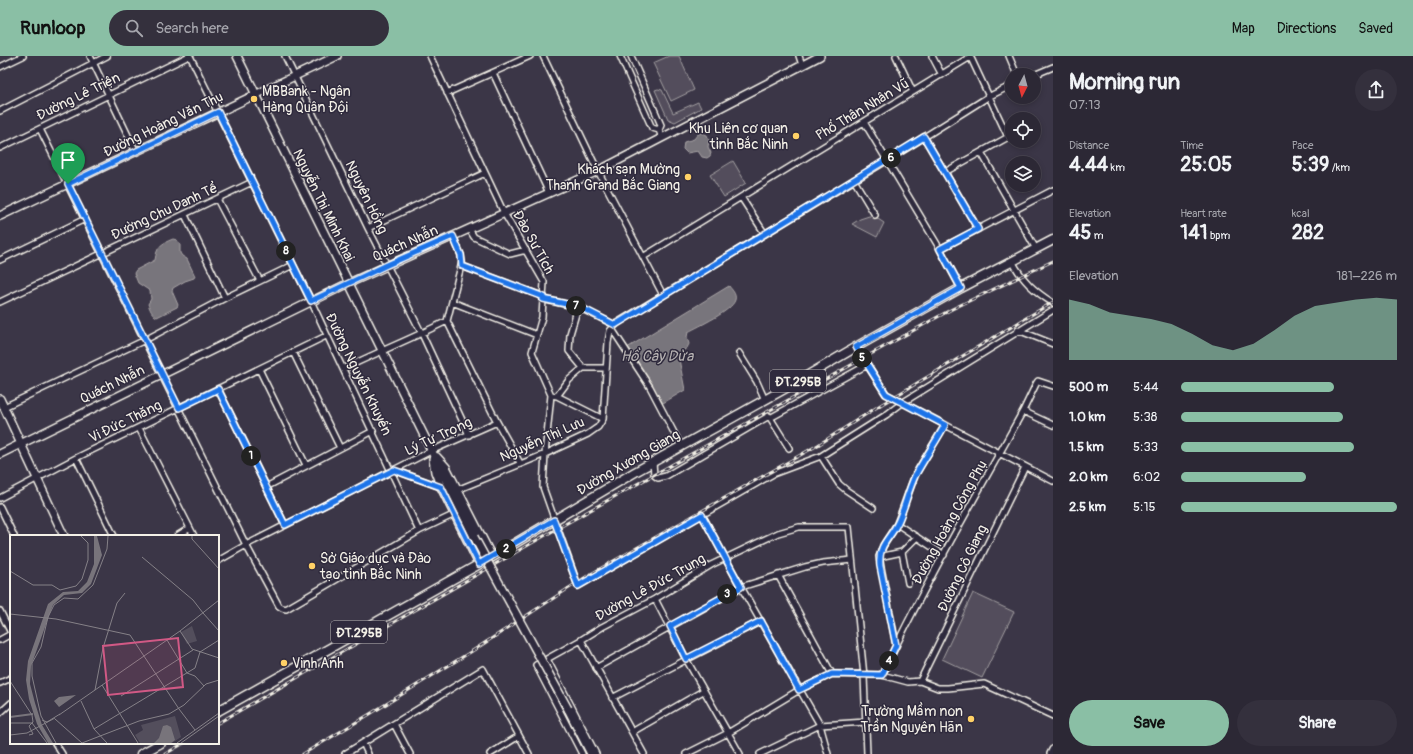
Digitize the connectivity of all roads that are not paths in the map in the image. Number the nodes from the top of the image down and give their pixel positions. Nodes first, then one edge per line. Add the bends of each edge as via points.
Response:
1 (23, 56) edge
2 (90, 56) edge
3 (107, 56) edge
4 (190, 56) edge
5 (237, 56) edge
6 (285, 56) edge
7 (337, 56) edge
8 (430, 56) edge
9 (530, 56) edge
10 (543, 56) edge
11 (620, 56) edge
12 (631, 56) edge
13 (799, 56) edge
14 (896, 56) edge
15 (932, 56) edge
16 (1008, 56) edge
17 (815, 57) edge
18 (970, 57) edge
19 (93, 62) junction
20 (802, 65) junction
21 (0, 67) edge
22 (1053, 67) edge
23 (1014, 68) edge
24 (1041, 72) edge
25 (493, 73) junction
26 (942, 75) junction
27 (295, 76) junction
28 (1005, 88) edge
29 (913, 92) junction
30 (447, 93) junction
31 (255, 94) junction
32 (108, 95) junction
33 (988, 97) junction
34 (0, 111) edge
35 (218, 112) junction
36 (864, 122) junction
37 (1005, 127) edge
38 (40, 129) junction
39 (659, 130) junction
40 (924, 137) junction
41 (662, 138) junction
42 (1005, 139) edge
43 (0, 148) edge
44 (136, 152) junction
45 (981, 152) junction
46 (886, 161) junction
47 (598, 171) junction
48 (945, 172) junction
49 (485, 173) junction
50 (854, 180) junction
51 (252, 182) junction
52 (68, 184) junction
53 (1053, 190) edge
54 (549, 193) junction
55 (741, 197) junction
56 (217, 199) junction
57 (1014, 211) junction
58 (504, 213) junction
59 (185, 215) junction
60 (875, 215) dead end
61 (0, 216) edge
62 (85, 219) junction
63 (368, 228) junction
64 (469, 229) junction
65 (978, 229) junction
66 (765, 234) junction
67 (453, 236) junction
68 (1053, 240) edge
69 (940, 249) junction
70 (1036, 249) junction
71 (526, 250) junction
72 (102, 253) junction
73 (643, 257) junction
74 (0, 260) edge
75 (1012, 261) junction
76 (293, 265) junction
77 (387, 265) junction
78 (462, 266) junction
79 (260, 281) junction
80 (348, 283) junction
81 (961, 288) junction
82 (663, 295) junction
83 (225, 298) junction
84 (544, 298) junction
85 (311, 301) junction
86 (0, 302) edge
87 (452, 302) junction
88 (1053, 303) edge
89 (578, 307) junction
90 (1053, 310) edge
91 (447, 321) junction
92 (614, 327) junction
93 (1018, 330) junction
94 (422, 334) junction
95 (536, 335) junction
96 (326, 336) junction
97 (145, 340) junction
98 (1053, 344) edge
99 (856, 347) junction
100 (381, 350) junction
101 (293, 352) junction
102 (739, 353) dead end
103 (867, 365) junction
104 (583, 368) junction
105 (606, 368) junction
106 (259, 369) junction
107 (343, 369) junction
108 (162, 374) junction
109 (1053, 386) edge
110 (218, 389) junction
111 (551, 395) junction
112 (557, 396) junction
113 (0, 399) edge
114 (765, 400) junction
115 (902, 403) junction
116 (4, 407) junction
117 (179, 408) junction
118 (1023, 411) junction
119 (770, 418) junction
120 (603, 419) junction
121 (497, 422) junction
122 (945, 425) junction
123 (1053, 426) edge
124 (139, 428) junction
125 (373, 432) junction
126 (469, 435) junction
127 (20, 444) junction
128 (682, 446) junction
129 (340, 448) junction
130 (789, 448) dead end
131 (431, 451) junction
132 (0, 454) edge
133 (545, 454) junction
134 (1000, 454) junction
135 (821, 456) junction
136 (76, 458) junction
137 (653, 462) junction
138 (520, 463) junction
139 (306, 465) junction
140 (1025, 467) junction
141 (393, 471) junction
142 (37, 478) junction
143 (1053, 481) edge
144 (266, 487) junction
145 (441, 487) junction
146 (457, 490) junction
147 (0, 498) edge
148 (0, 507) edge
149 (873, 508) dead end
150 (455, 514) junction
151 (702, 515) junction
152 (554, 520) junction
153 (897, 524) junction
154 (285, 525) junction
155 (190, 528) junction
156 (419, 531) junction
157 (14, 535) edge
158 (64, 535) edge
159 (114, 535) edge
160 (179, 535) edge
161 (194, 535) edge
162 (916, 537) junction
163 (246, 545) junction
164 (902, 552) junction
165 (944, 555) junction
166 (492, 557) junction
167 (879, 557) junction
168 (726, 559) junction
169 (219, 560) edge
170 (852, 560) junction
171 (479, 564) junction
172 (778, 574) junction
173 (908, 583) dead end
174 (741, 587) junction
175 (655, 599) junction
176 (0, 611) edge
177 (761, 621) junction
178 (670, 626) junction
179 (10, 631) edge
180 (10, 634) edge
181 (0, 640) edge
182 (581, 640) junction
183 (896, 645) junction
184 (547, 659) junction
185 (686, 659) junction
186 (596, 668) junction
187 (832, 674) junction
188 (882, 675) junction
189 (864, 676) junction
190 (10, 678) edge
191 (920, 681) junction
192 (0, 683) edge
193 (703, 690) junction
194 (799, 690) junction
195 (612, 698) junction
196 (10, 704) edge
197 (219, 710) edge
198 (0, 713) edge
199 (1053, 716) edge
200 (866, 722) junction
201 (394, 724) junction
202 (820, 725) junction
203 (632, 732) junction
204 (728, 732) junction
205 (519, 736) junction
206 (363, 743) junction
207 (56, 744) edge
208 (159, 744) edge
209 (1053, 750) edge
210 (62, 754) edge
211 (141, 754) edge
212 (345, 754) edge
213 (368, 754) edge
214 (410, 754) edge
215 (490, 754) edge
216 (529, 754) edge
217 (582, 754) edge
218 (590, 754) edge
219 (596, 754) edge
220 (644, 754) edge
221 (686, 754) edge
222 (740, 754) edge
223 (760, 754) edge
224 (828, 754) edge
225 (867, 754) edge
226 (1051, 754) edge

1 - 21 street
2 - 19 street
3 - 19 street
4 - 32 street, Đường Lê Triện
4 - 35 street, Đường Nguyễn Khuyến
5 - 31 street, Nguyễn Thị Minh Khai
6 - 27 street, Nguyên Hồng
7 - 27 street, Đường Hoàng Văn Thụ
8 - 30 street, Đào Sư Tích
9 - 25 street
10 - 47 street
11 - 39 street via 652,128
12 - 39 street via 661,125
13 - 20 street
14 - 29 street
15 - 26 street
16 - 23 street
17 - 20 street, Quách Nhẫn
18 - 26 street, Phố Thân Nhân Vũ
18 - 33 street
19 - 32 street
19 - 34 street
20 - 41 street, Quách Nhẫn
22 - 24 street
25 - 30 street
25 - 54 street
26 - 29 street, Phố Thân Nhân Vũ
27 - 31 street, Đường Hoàng Văn Thụ
27 - 63 street, Nguyên Hồng
28 - 33 street
29 - 36 street, Phố Thân Nhân Vũ
30 - 49 street, Đào Sư Tích
31 - 35 street, Đường Hoàng Văn Thụ
31 - 80 street, Nguyễn Thị Minh Khai
32 - 38 street, Đường Lê Triện
32 - 44 street
33 - 37 street
33 - 40 street
35 - 44 street, Đường Hoàng Văn Thụ
35 - 51 street, Đường Nguyễn Khuyến
36 - 46 street
36 - 55 street, Phố Thân Nhân Vũ
38 - 43 street, Đường Lê Triện
38 - 52 street
39 - 41 street
40 - 46 street
40 - 48 street
41 - 47 street, Quách Nhẫn
42 - 45 street
44 - 52 street, Đường Hoàng Văn Thụ
45 - 48 street
45 - 57 street
46 - 50 street
46 - 69 street
47 - 54 street, Quách Nhẫn
47 - 73 street
48 - 65 street
49 - 58 street, Đào Sư Tích
49 - 63 street
50 - 60 street
50 - 66 street
51 - 56 street, Đường Chu Danh Tể
51 - 76 street, Đường Nguyễn Khuyến
52 - 61 street, Đường Hoàng Văn Thụ
52 - 62 street
53 - 57 street
54 - 58 street, Quách Nhẫn
55 - 66 street
55 - 73 street, Phố Thân Nhân Vũ
56 - 59 street, Đường Chu Danh Tể
56 - 79 street
57 - 65 street
57 - 70 street
58 - 64 street, Quách Nhẫn
58 - 71 street, Đào Sư Tích
59 - 72 street, Đường Chu Danh Tể
59 - 83 street
62 - 72 street
62 - 74 street
63 - 77 street, Nguyên Hồng
64 - 67 street, Quách Nhẫn
64 - 71 street via 474,237 510,254
65 - 69 street
66 - 82 street
67 - 77 street, Quách Nhẫn
67 - 78 street via 461,255
68 - 70 main road, Đường Xương Giang / ĐT.295B
69 - 81 street
70 - 75 main road, Đường Xương Giang / ĐT.295B
71 - 84 street, Đào Sư Tích via 544,281
72 - 86 street, Đường Chu Danh Tể
72 - 97 street
73 - 82 street
75 - 81 main road, Đường Xương Giang / ĐT.295B
75 - 88 street via 1024,280
76 - 79 street
76 - 85 street, Đường Nguyễn Khuyến
77 - 80 street, Quách Nhẫn
77 - 94 street, Nguyên Hồng
78 - 84 street
78 - 87 street
79 - 83 street
80 - 85 street, Quách Nhẫn
80 - 100 street, Nguyễn Thị Minh Khai
81 - 99 main road, Đường Xương Giang / ĐT.295B
82 - 92 street
83 - 97 street
84 - 89 street
84 - 95 street, Đào Sư Tích via 542,317
85 - 96 street, Đường Nguyễn Khuyến
85 - 108 street, Quách Nhẫn
87 - 91 street
87 - 95 street
89 - 92 street
89 - 104 street via 570,334 569,348
90 - 93 street
91 - 94 street
91 - 121 street
92 - 105 street, Nguyễn Thị Lưu via 610,331
92 - 128 street
93 - 98 street
93 - 115 street
94 - 100 street
94 - 126 street, Nguyên Hồng
95 - 111 street, Đào Sư Tích via 533,354
96 - 101 street, Vi Đức Thăng
96 - 107 street, Đường Nguyễn Khuyến
97 - 108 street
97 - 116 street
99 - 103 street
99 - 114 main road, Đường Xương Giang / ĐT.295B
100 - 107 street
100 - 131 street, Nguyễn Thị Minh Khai
101 - 106 street, Vi Đức Thăng
101 - 129 street
102 - 114 street
103 - 115 street via 886,394
103 - 119 street
104 - 105 street
104 - 112 street via 569,380
105 - 120 street, Nguyễn Thị Lưu
106 - 110 street, Vi Đức Thăng
106 - 139 street
107 - 125 street, Đường Nguyễn Khuyến
108 - 117 street
108 - 127 street, Quách Nhẫn
109 - 118 street, Đường Hoàng Công Phụ via 1038,381
110 - 117 street, Vi Đức Thăng
110 - 144 street
111 - 112 street
111 - 133 street, Đào Sư Tích
112 - 120 street
113 - 116 street
114 - 128 main road, Đường Xương Giang / ĐT.295B
115 - 122 street
115 - 135 street
116 - 127 street
117 - 124 street, Vi Đức Thăng
117 - 163 street
118 - 123 street
118 - 134 street, Đường Hoàng Công Phụ
119 - 130 street
119 - 137 street via 666,476 658,478 654,475
120 - 133 street, Nguyễn Thị Lưu via 598,427 588,434
121 - 126 street, Lý Tự Trọng
121 - 138 street
122 - 134 street
122 - 153 street via 915,475
124 - 136 street, Vi Đức Thăng
124 - 155 street
125 - 129 street
125 - 141 street, Đường Nguyễn Khuyến
126 - 131 street, Lý Tự Trọng
127 - 132 street, Quách Nhẫn
127 - 142 street
128 - 137 main road, Đường Xương Giang / ĐT.295B
129 - 139 street
131 - 141 street, Lý Tự Trọng
131 - 145 street
131 - 146 street via 446,467
131 - 218 street, Nguyễn Thị Minh Khai, bridge
133 - 138 street, Nguyễn Thị Lưu
133 - 152 street, Đào Sư Tích via 543,487
134 - 140 street
134 - 165 street, Đường Hoàng Công Phụ
135 - 149 street via 839,484
135 - 151 street via 773,474
136 - 142 street, Vi Đức Thăng
136 - 159 street
137 - 152 main road, Đường Xương Giang / ĐT.295B
138 - 146 street, Nguyễn Thị Lưu
139 - 144 street
140 - 143 street
140 - 191 street, Đường Cô Giang
141 - 145 street
141 - 154 street, Lý Tự Trọng
141 - 156 street, Đường Nguyễn Khuyến
142 - 147 street, Vi Đức Thăng
142 - 158 street
144 - 154 street
145 - 150 street
146 - 166 street
148 - 157 street
150 - 156 street
150 - 171 street
151 - 152 street, Đào Sư Tích via 578,586
151 - 168 street
152 - 166 main road, Đường Xương Giang / ĐT.295B
153 - 162 street
153 - 167 street
154 - 163 street, Lý Tự Trọng
155 - 160 street
155 - 161 street
156 - 163 street via 286,609 279,606
162 - 164 street
162 - 165 street
163 - 169 street, Lý Tự Trọng
164 - 167 street
164 - 173 street
165 - 183 street, Đường Hoàng Công Phụ
166 - 171 main road, Đường Xương Giang / ĐT.295B
167 - 183 street
168 - 170 street, Đường Lê Đức Trung via 778,533 800,528 848,527
168 - 174 street
168 - 175 street, Đường Lê Đức Trung via 711,565
170 - 172 street via 817,564
170 - 189 street
171 - 197 main road, Đường Xương Giang / ĐT.295B
172 - 174 street
172 - 187 street
174 - 177 street
174 - 178 street
175 - 178 street
175 - 182 street, Đường Lê Đức Trung
176 - 179 street
177 - 185 street
177 - 194 street
178 - 185 street
178 - 186 street
180 - 181 street
182 - 184 street, Đường Lê Đức Trung
182 - 186 street
183 - 188 street, Đường Hoàng Công Phụ
184 - 217 street, Đường Lê Đức Trung via 536,665
184 - 219 street
185 - 193 street
185 - 195 street
186 - 195 street
187 - 189 street
187 - 194 street
188 - 189 street
188 - 191 street via 908,682
189 - 200 street
190 - 192 street
191 - 199 street via 938,688 984,684
193 - 203 street
193 - 204 street
194 - 202 street
194 - 204 street
195 - 203 street
196 - 198 street
200 - 202 street
200 - 225 street
201 - 205 street via 483,669
201 - 206 street
201 - 214 street
202 - 223 street
202 - 224 street
203 - 220 street
204 - 221 street
204 - 222 street
205 - 215 street
205 - 216 street
206 - 212 street
206 - 213 street
207 - 210 street
208 - 211 main road
209 - 226 street

